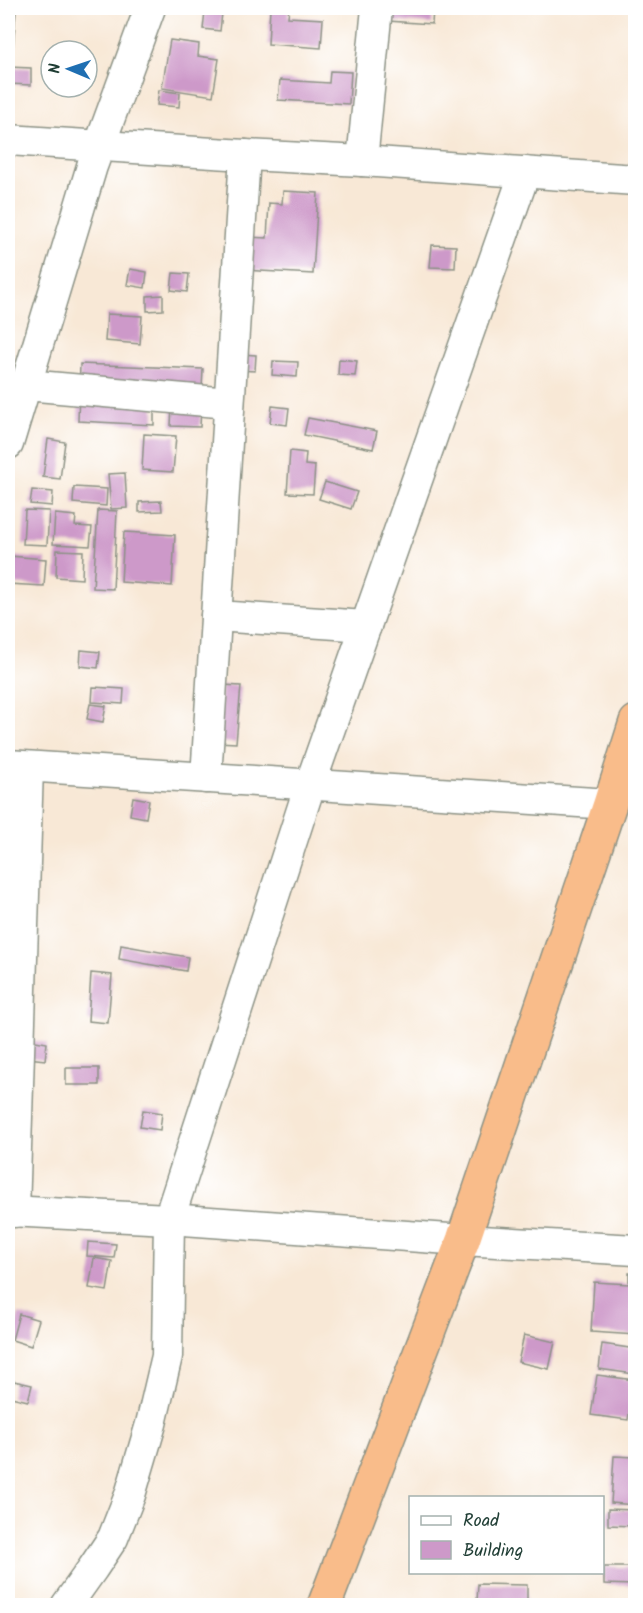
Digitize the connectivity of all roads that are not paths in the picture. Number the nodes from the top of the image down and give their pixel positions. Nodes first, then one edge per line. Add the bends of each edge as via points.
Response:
1 (377, 8) edge
2 (146, 14) edge
3 (8, 140) edge
4 (100, 145) junction
5 (245, 155) junction
6 (362, 161) junction
7 (525, 172) junction
8 (636, 180) edge
9 (26, 385) junction
10 (229, 403) junction
11 (8, 444) edge
12 (216, 616) junction
13 (366, 626) junction
14 (636, 722) edge
15 (18, 766) edge
16 (206, 778) junction
17 (310, 785) junction
18 (610, 804) junction
19 (10, 1211) edge
20 (169, 1219) junction
21 (463, 1240) junction
22 (636, 1250) edge
23 (66, 1605) edge
24 (324, 1605) edge

1 - 6 street
2 - 4 street
3 - 4 street
4 - 5 street
4 - 9 street
5 - 6 street
5 - 10 street
6 - 7 street
7 - 8 street
7 - 13 street
9 - 10 street
9 - 11 street
10 - 12 street
12 - 13 street
12 - 16 street
13 - 17 street
14 - 18 highway
15 - 16 street
15 - 19 street
16 - 17 street
17 - 18 street
17 - 20 street
18 - 21 highway
19 - 20 street
20 - 21 street
20 - 23 street via 167,1356 151,1424 130,1495 112,1538
21 - 22 street
21 - 24 highway

